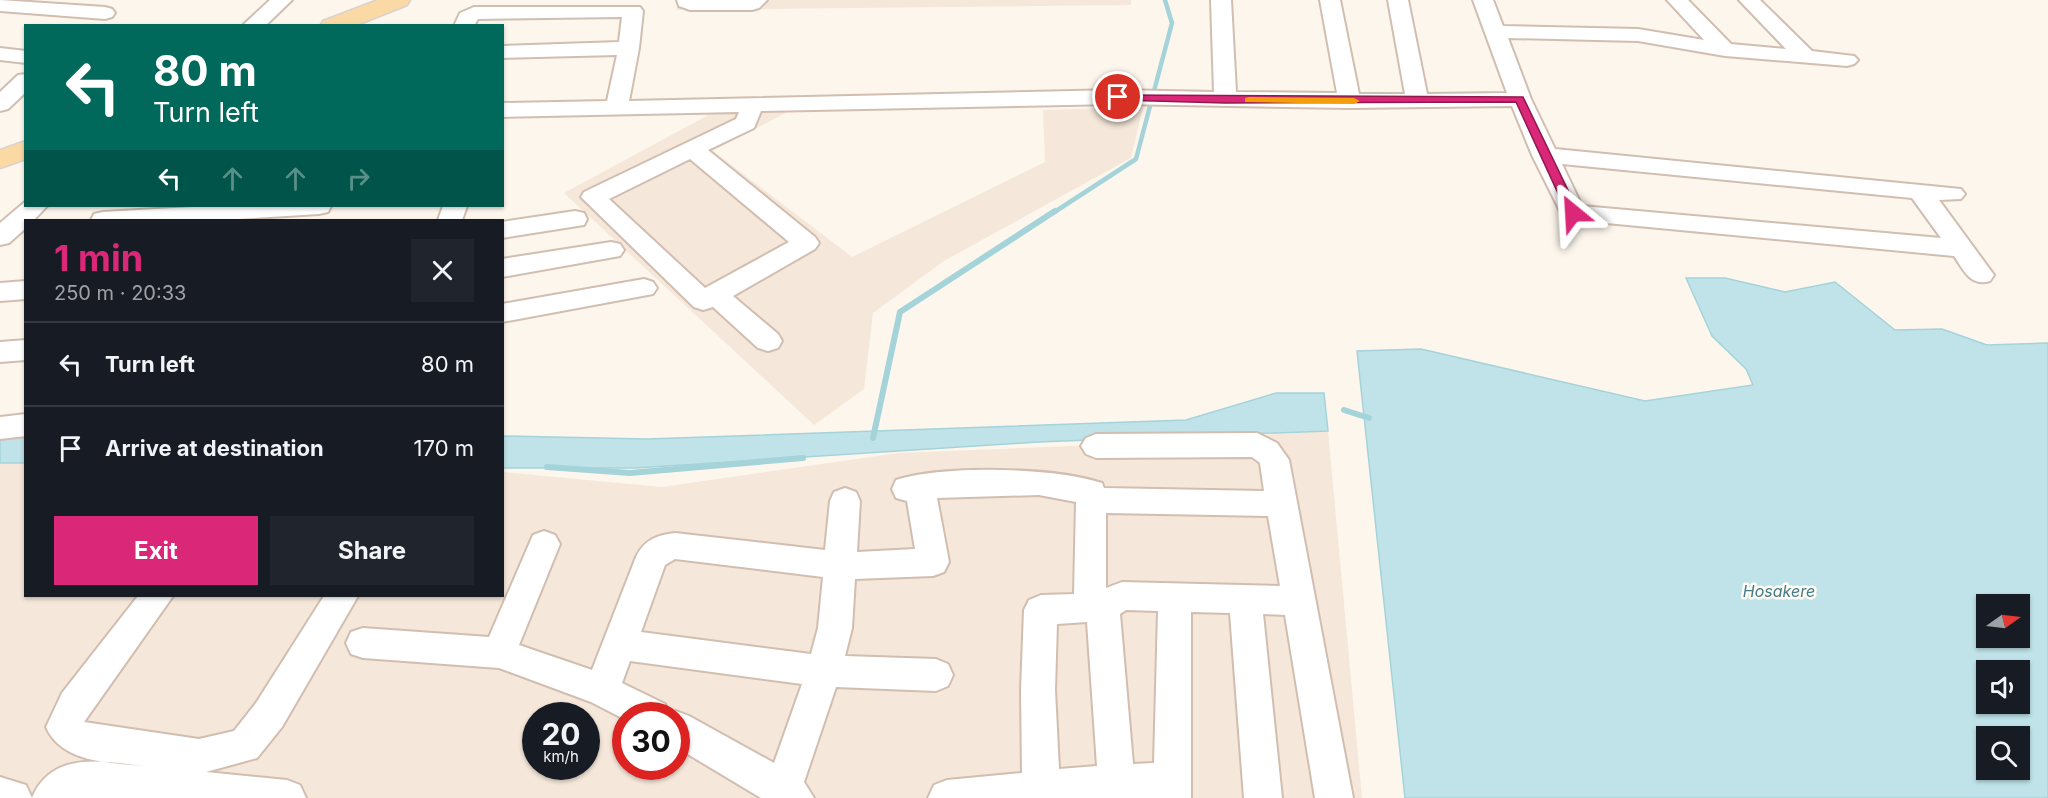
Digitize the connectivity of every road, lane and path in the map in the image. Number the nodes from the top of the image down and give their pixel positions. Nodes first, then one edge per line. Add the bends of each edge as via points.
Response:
1 (122, 0) edge
2 (282, 0) edge
3 (399, 0) edge
4 (416, 0) edge
5 (687, 0) edge
6 (757, 0) edge
7 (1221, 0) edge
8 (1330, 0) edge
9 (1398, 0) edge
10 (1483, 0) edge
11 (1677, 0) edge
12 (1749, 0) edge
13 (0, 5) edge
14 (98, 20) edge
15 (254, 24) edge
16 (336, 24) edge
17 (355, 24) edge
18 (465, 24) edge
19 (1496, 32) junction
20 (628, 48) junction
21 (1725, 50) junction
22 (504, 52) edge
23 (0, 54) edge
24 (24, 57) edge
25 (1806, 57) junction
26 (1847, 60) dead end
27 (24, 82) edge
28 (1520, 99) junction
29 (1225, 100) junction
30 (1349, 101) junction
31 (1417, 101) junction
32 (0, 104) edge
33 (752, 106) junction
34 (616, 108) junction
35 (504, 110) edge
36 (24, 149) edge
37 (692, 149) junction
38 (1544, 155) junction
39 (0, 160) edge
40 (24, 161) edge
41 (0, 170) edge
42 (1919, 191) junction
43 (1953, 194) dead end
44 (34, 207) edge
45 (292, 207) edge
46 (235, 209) edge
47 (115, 219) edge
48 (575, 219) dead end
49 (12, 230) edge
50 (504, 230) edge
51 (1960, 248) junction
52 (611, 250) dead end
53 (504, 268) edge
54 (1981, 276) dead end
55 (644, 288) dead end
56 (24, 290) edge
57 (0, 292) edge
58 (714, 294) junction
59 (504, 313) edge
60 (768, 342) dead end
61 (24, 350) edge
62 (0, 352) edge
63 (24, 425) edge
64 (0, 428) edge
65 (1096, 446) dead end
66 (1098, 500) dead end
67 (845, 501) dead end
68 (1281, 504) junction
69 (544, 544) dead end
70 (841, 566) junction
71 (156, 597) edge
72 (341, 597) edge
73 (1175, 598) junction
74 (1245, 599) junction
75 (1298, 601) junction
76 (1097, 607) junction
77 (363, 643) dead end
78 (618, 644) junction
79 (499, 653) junction
80 (824, 671) junction
81 (936, 675) dead end
82 (602, 690) junction
83 (625, 702) edge
84 (690, 737) edge
85 (77, 739) junction
86 (1116, 782) junction
87 (60, 790) edge
88 (1041, 790) junction
89 (1172, 790) edge
90 (213, 794) edge
91 (0, 795) edge
92 (786, 795) edge
93 (13, 798) edge
94 (287, 798) edge
95 (947, 798) edge
96 (1263, 798) edge
97 (1334, 798) edge

1 - 14 street
2 - 15 street
3 - 16 main road
4 - 17 main road
5 - 6 street via 690,4 752,4
7 - 29 street
8 - 30 street
9 - 31 street
10 - 19 street
11 - 21 street
12 - 25 street
13 - 14 street
18 - 20 street via 474,13 629,9 634,14
19 - 21 street via 1638,35
19 - 28 street
20 - 22 street
20 - 34 street
21 - 25 street
23 - 24 street
25 - 26 street
27 - 32 street
28 - 31 street
28 - 38 street
29 - 30 street
29 - 33 street via 1118,97
30 - 31 street
33 - 34 street
33 - 37 street via 746,123
34 - 35 street
36 - 39 main road
37 - 58 street via 806,243
37 - 58 street via 593,197 703,301
38 - 42 street
38 - 51 street via 1573,213
40 - 41 main road
42 - 43 street
42 - 51 street
44 - 49 street
45 - 46 street
46 - 47 street
48 - 50 street
51 - 54 street
52 - 53 street
55 - 59 street
56 - 57 street
58 - 60 street
61 - 62 street
63 - 64 street
65 - 68 street via 1257,445 1274,460
66 - 68 street
67 - 70 street
68 - 75 street
69 - 79 street
70 - 76 street via 933,562 914,488 1039,483 1091,492
70 - 78 street via 675,546 662,548 652,557
70 - 80 street via 835,628
71 - 85 street via 74,705 64,727
72 - 85 street via 269,715 244,746 199,756
73 - 74 street
73 - 76 street via 1122,596
73 - 89 street
74 - 75 street
74 - 96 street
75 - 97 street
76 - 86 street
76 - 88 street via 1041,610
77 - 79 street
78 - 80 street
78 - 82 street
79 - 82 street
80 - 81 street
80 - 92 street
82 - 83 street
84 - 92 street
85 - 87 street
86 - 88 street
86 - 89 street
87 - 90 street via 80,778
88 - 95 street
90 - 94 street
91 - 93 street

